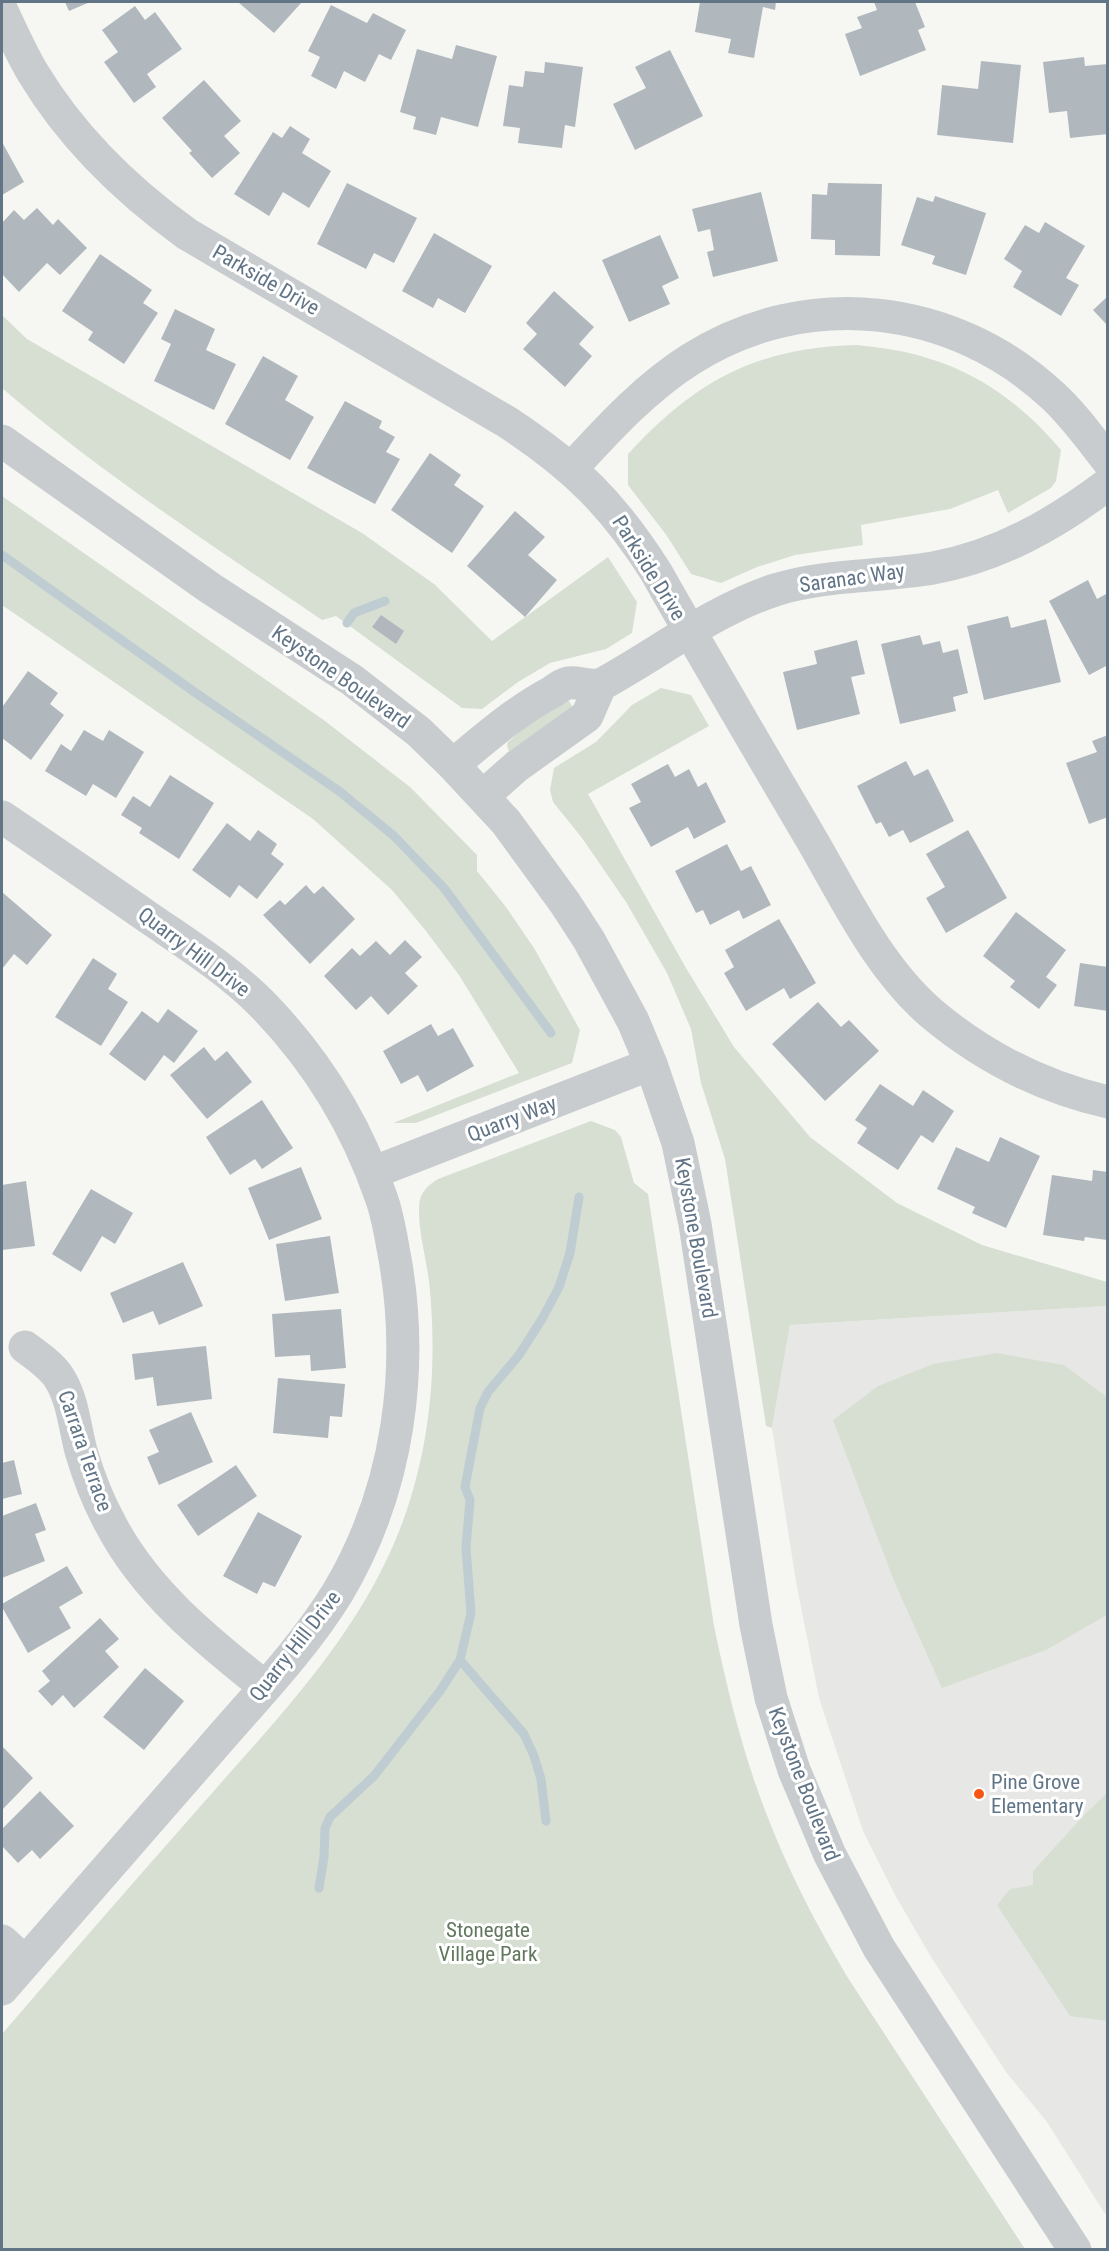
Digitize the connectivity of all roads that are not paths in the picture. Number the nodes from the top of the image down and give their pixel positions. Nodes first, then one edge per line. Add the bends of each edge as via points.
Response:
1 (2, 11) edge
2 (2, 441) edge
3 (1107, 460) edge
4 (571, 469) junction
5 (1107, 484) edge
6 (689, 633) junction
7 (600, 686) junction
8 (453, 765) junction
9 (483, 796) junction
10 (2, 817) edge
11 (651, 1065) junction
12 (1107, 1102) edge
13 (372, 1173) junction
14 (25, 1347) dead end
15 (265, 1687) junction
16 (2, 1941) edge
17 (25, 1962) junction
18 (2, 1989) edge
19 (1075, 2250) edge

1 - 4 street, Parkside Drive via 32,71 60,113 91,151 154,210 187,234 507,422
2 - 8 street, Keystone Boulevard via 201,582 352,680
3 - 4 street via 1053,395 986,347 909,320 830,313 763,326 692,358 643,395
4 - 6 street, Parkside Drive via 596,492 637,543
5 - 6 street, Saranac Way via 1053,523 978,557 933,568 828,578 776,590
6 - 7 street, Saranac Way
6 - 12 street, Parkside Drive via 861,925 910,991 982,1051 1037,1079
7 - 8 street via 568,683 535,700
7 - 9 street via 587,716 517,766
8 - 9 street, Keystone Boulevard
9 - 11 street, Keystone Boulevard via 589,940 633,1021
10 - 13 street, Quarry Hill Drive via 210,960 258,1000 290,1035 341,1106
11 - 13 street, Quarry Way
11 - 19 street, Keystone Boulevard via 678,1143 687,1184 756,1625 771,1698 794,1770 861,1917
13 - 15 street, Quarry Hill Drive via 391,1236 403,1323 403,1379 389,1466 372,1523 340,1589
14 - 15 street, Carrara Terrace via 61,1380 92,1482 109,1522 133,1561 216,1649
15 - 17 street, Quarry Hill Drive
16 - 17 street
17 - 18 street, Quarry Hill Drive

